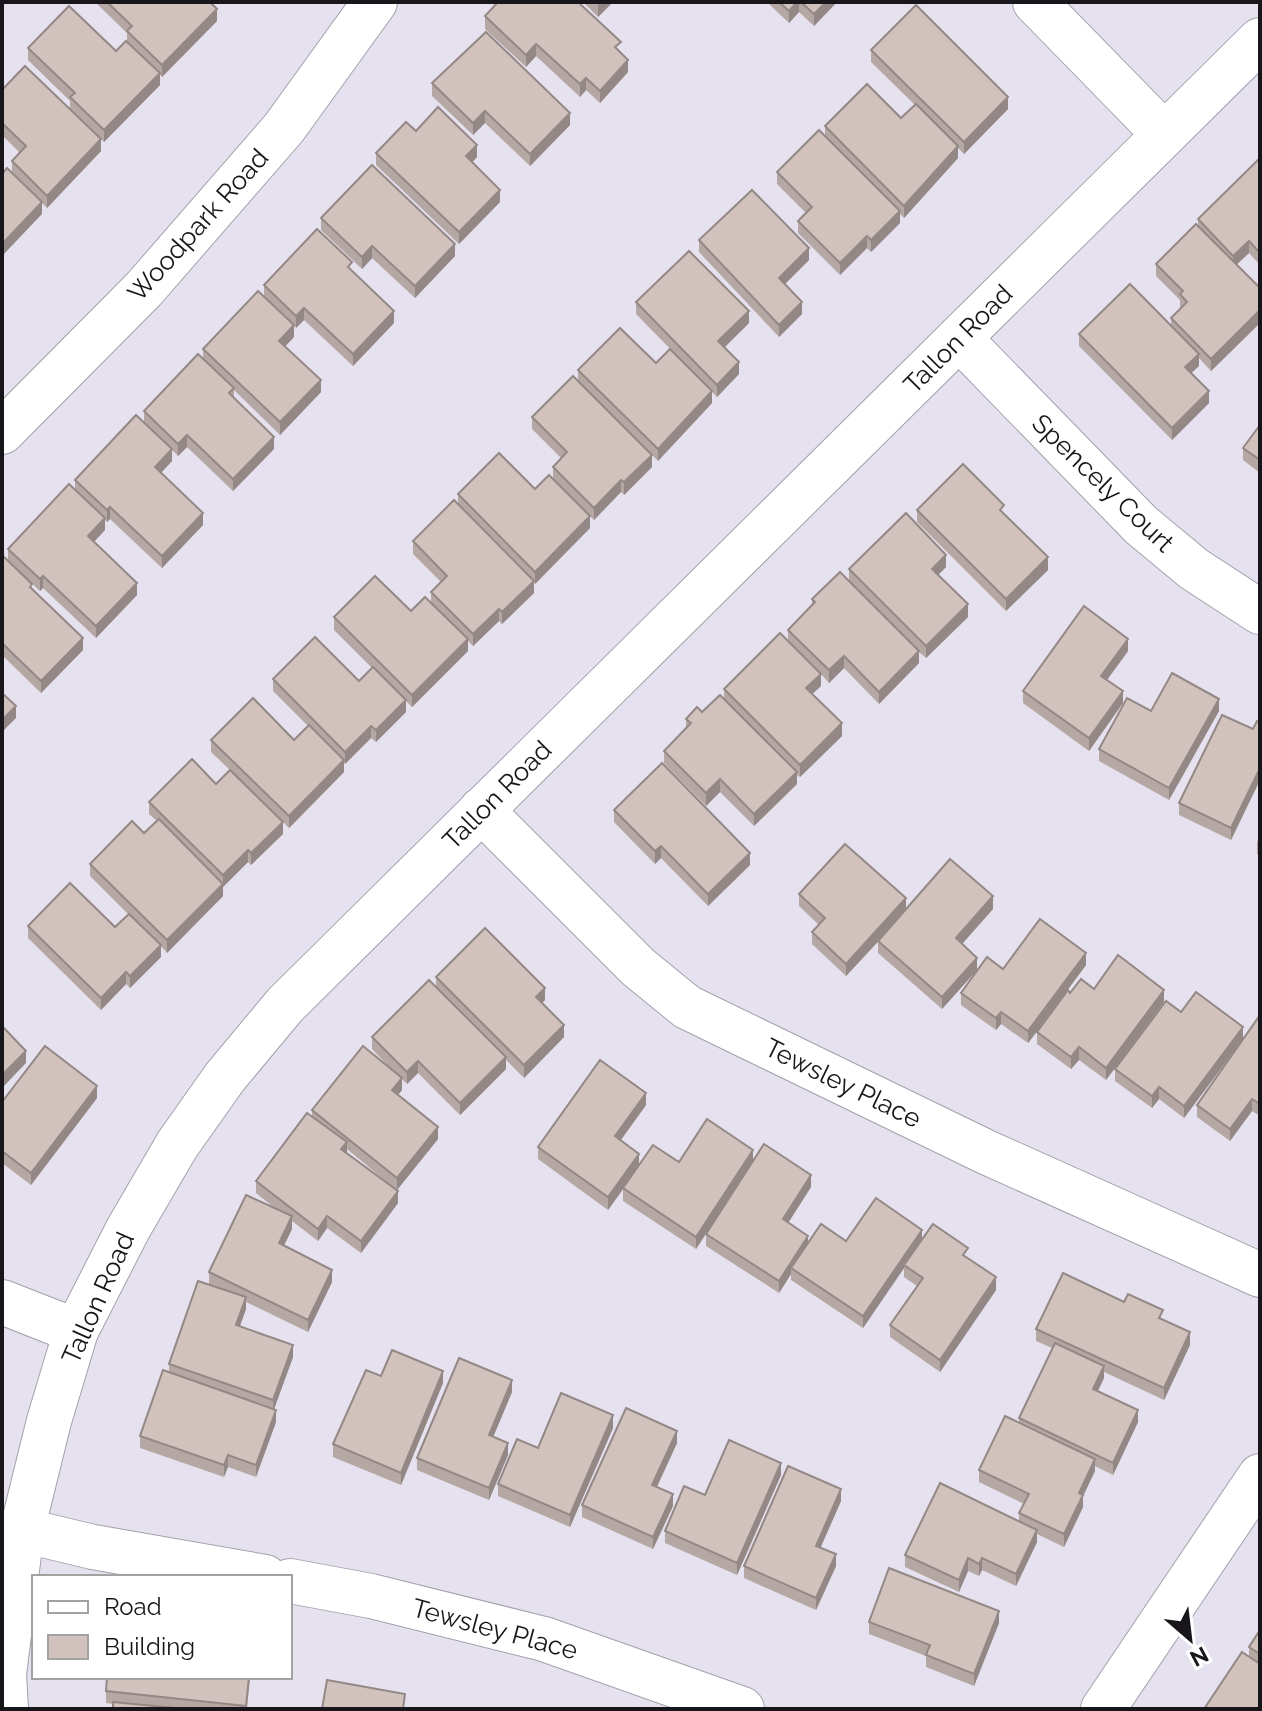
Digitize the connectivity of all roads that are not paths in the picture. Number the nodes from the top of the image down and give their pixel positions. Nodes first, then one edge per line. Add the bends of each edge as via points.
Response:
1 (375, 2) edge
2 (1035, 2) edge
3 (1260, 40) edge
4 (1164, 134) junction
5 (959, 338) junction
6 (2, 432) edge
7 (1260, 612) edge
8 (481, 810) junction
9 (1260, 1275) edge
10 (2, 1302) edge
11 (76, 1331) junction
12 (1260, 1476) edge
13 (22, 1530) junction
14 (254, 1575) edge
15 (292, 1581) edge
16 (6, 1709) edge
17 (742, 1709) edge
18 (1103, 1709) edge

1 - 6 street, Woodpark Road via 284,128 144,289
2 - 4 street
3 - 4 street, Tallon Road
4 - 5 street, Tallon Road
5 - 7 street, Spencely Court via 1141,525 1194,569
5 - 8 street, Tallon Road
8 - 9 street, Tewsley Place via 638,967 687,1007 986,1152
8 - 11 street, Tallon Road via 285,1005 225,1077 177,1145
10 - 11 street
11 - 13 street, Tallon Road
12 - 18 street
13 - 14 street
13 - 16 street, Tallon Road via 4,1674
15 - 17 street, Tewsley Place via 544,1639

